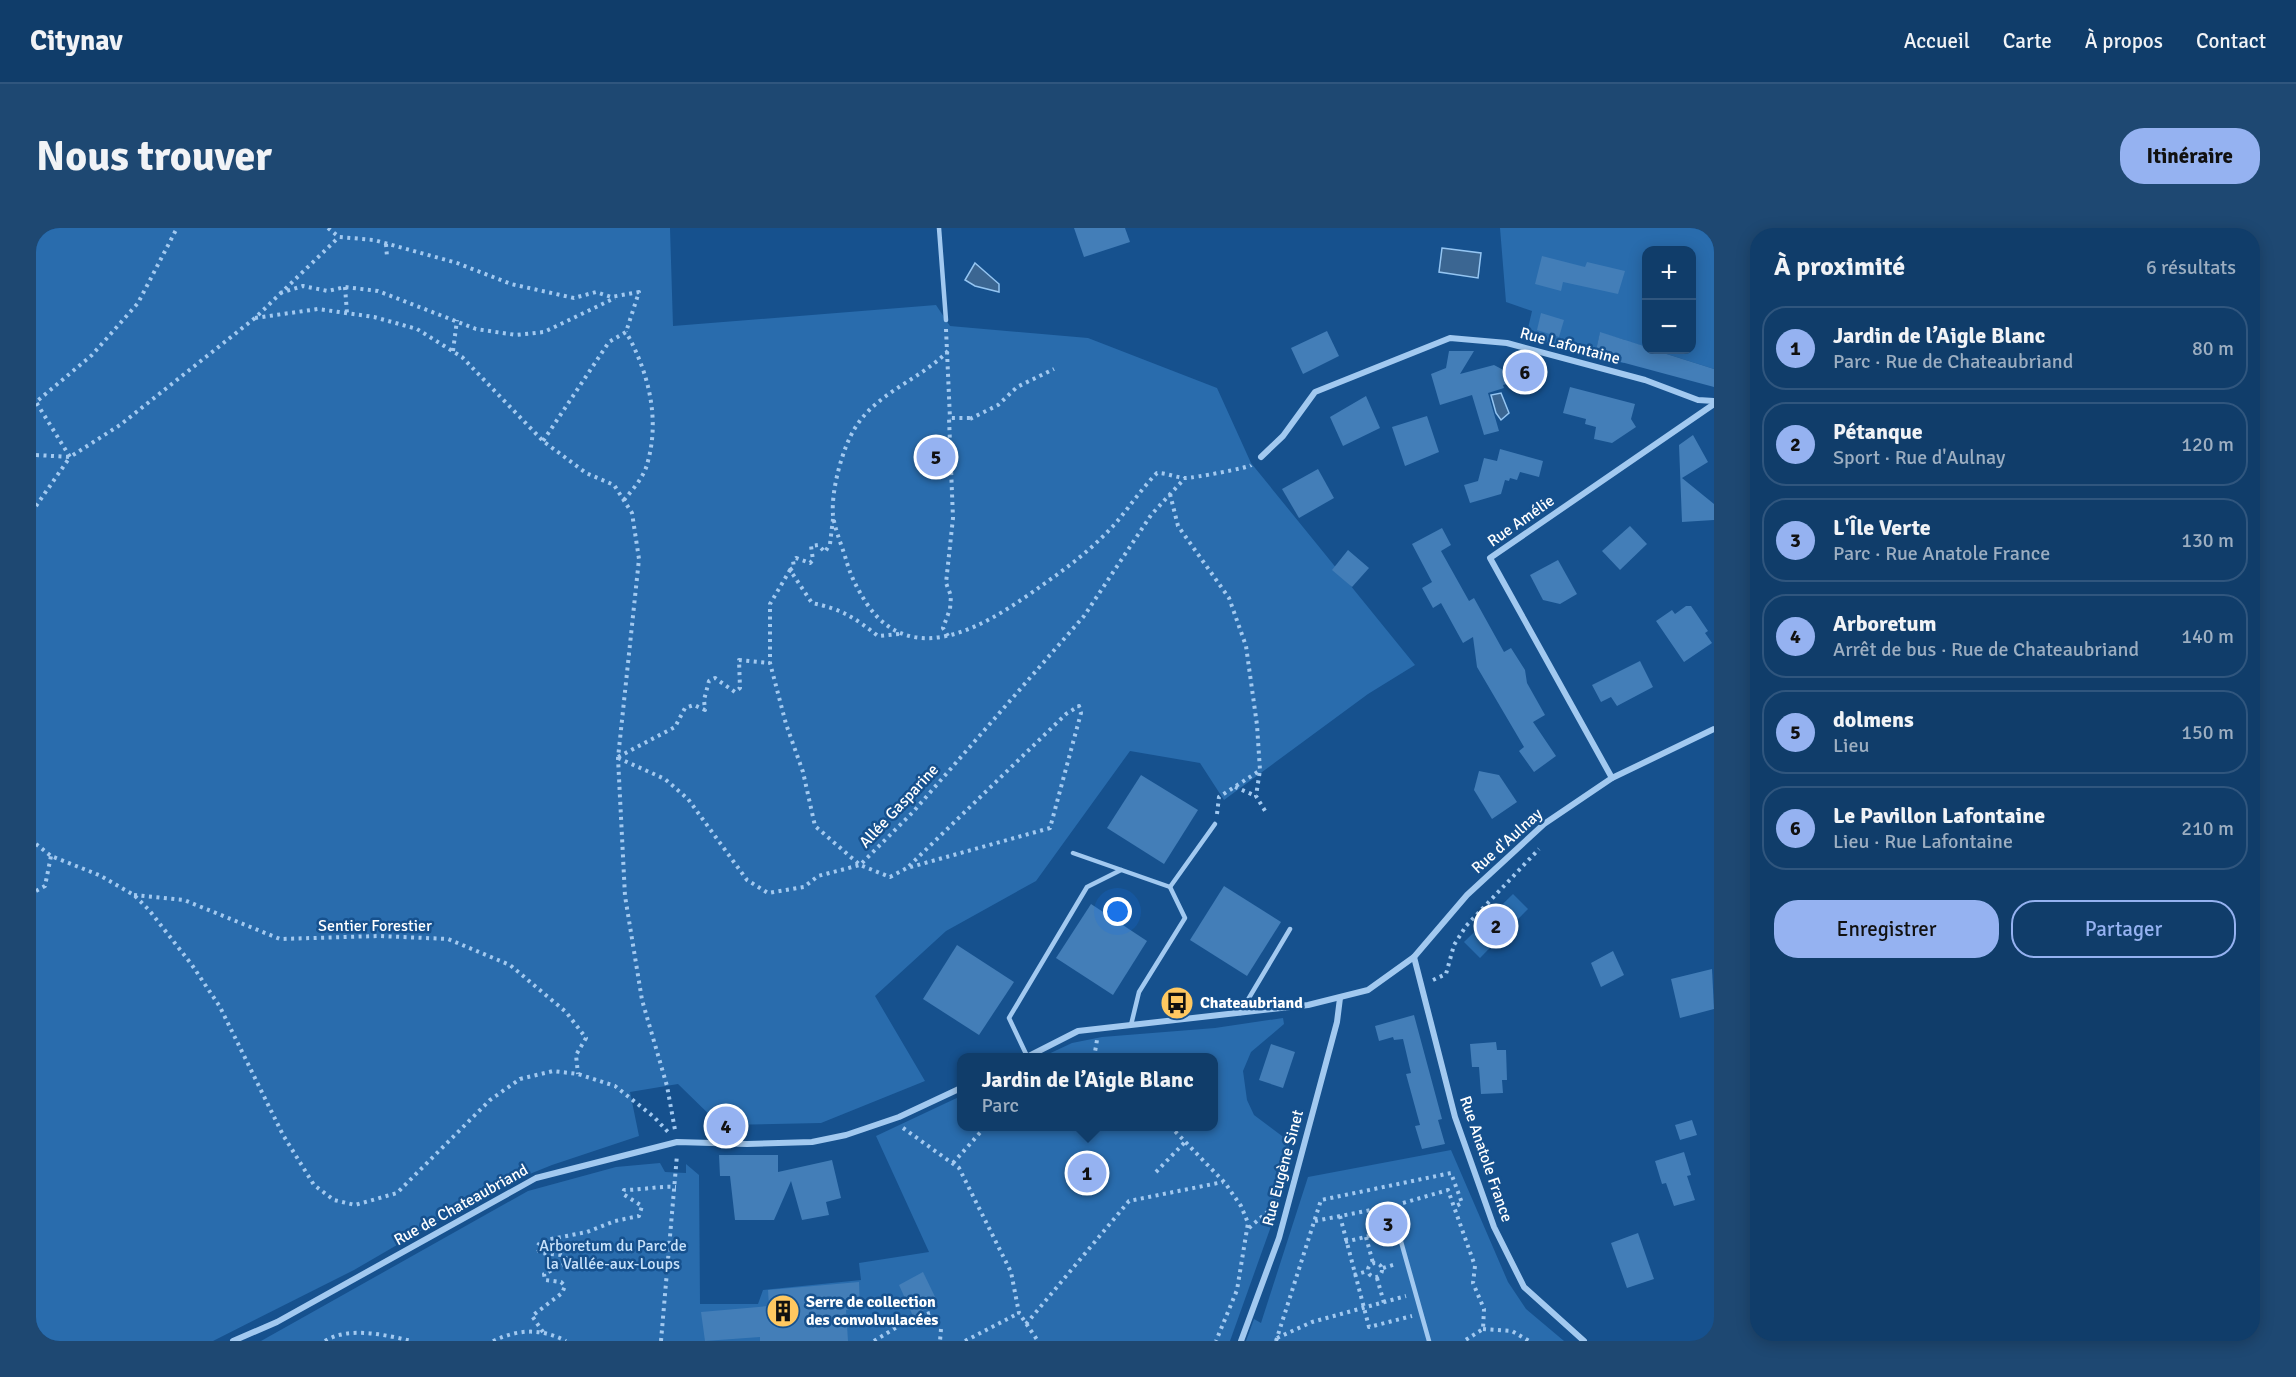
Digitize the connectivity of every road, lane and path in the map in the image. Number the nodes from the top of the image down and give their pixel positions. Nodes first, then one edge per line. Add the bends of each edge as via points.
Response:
1 (177, 228) edge
2 (328, 228) edge
3 (939, 228) edge
4 (339, 237) junction
5 (386, 244) junction
6 (387, 257) dead end
7 (345, 287) junction
8 (277, 294) junction
9 (621, 295) junction
10 (347, 313) junction
11 (255, 318) junction
12 (457, 320) junction
13 (946, 320) joint
14 (626, 332) junction
15 (453, 351) junction
16 (948, 351) junction
17 (1054, 369) dead end
18 (1714, 402) edge
19 (949, 418) junction
20 (543, 441) junction
21 (36, 455) edge
22 (70, 457) junction
23 (1261, 457) joint
24 (1185, 478) junction
25 (1170, 494) junction
26 (624, 500) junction
27 (36, 506) edge
28 (833, 515) junction
29 (790, 570) junction
30 (898, 634) junction
31 (948, 636) junction
32 (770, 663) junction
33 (1714, 729) edge
34 (618, 758) junction
35 (1260, 770) junction
36 (1612, 778) junction
37 (1235, 787) junction
38 (1256, 796) junction
39 (1219, 797) dead end
40 (1267, 814) dead end
41 (1215, 824) dead end
42 (36, 844) edge
43 (1542, 845) dead end
44 (1073, 853) dead end
45 (51, 856) junction
46 (860, 865) junction
47 (908, 868) junction
48 (1121, 870) junction
49 (1170, 887) junction
50 (36, 891) edge
51 (134, 895) junction
52 (1290, 928) dead end
53 (1414, 957) junction
54 (1422, 986) junction
55 (1340, 998) junction
56 (1240, 1013) junction
57 (1131, 1025) junction
58 (1024, 1053) edge
59 (1034, 1053) edge
60 (578, 1074) junction
61 (957, 1090) edge
62 (899, 1117) junction
63 (982, 1131) edge
64 (1175, 1131) edge
65 (677, 1142) junction
66 (1185, 1142) junction
67 (953, 1163) junction
68 (1156, 1172) dead end
69 (1223, 1182) junction
70 (676, 1187) junction
71 (1290, 1189) junction
72 (1391, 1206) junction
73 (1454, 1207) junction
74 (1340, 1216) junction
75 (1314, 1222) junction
76 (1248, 1228) junction
77 (1389, 1231) dead end
78 (1366, 1237) junction
79 (1345, 1242) junction
80 (1373, 1263) junction
81 (1368, 1271) junction
82 (1354, 1275) junction
83 (1377, 1278) junction
84 (1406, 1296) dead end
85 (1384, 1303) junction
86 (1364, 1309) junction
87 (1020, 1313) junction
88 (1412, 1316) dead end
89 (1026, 1324) junction
90 (1483, 1329) junction
91 (543, 1332) junction
92 (1276, 1340) edge
93 (233, 1341) edge
94 (325, 1341) edge
95 (412, 1341) edge
96 (493, 1341) edge
97 (566, 1341) edge
98 (661, 1341) edge
99 (874, 1341) edge
100 (940, 1341) edge
101 (965, 1341) edge
102 (1038, 1341) edge
103 (1216, 1341) edge
104 (1241, 1341) edge
105 (1429, 1341) edge
106 (1464, 1341) edge
107 (1529, 1341) edge
108 (1584, 1341) edge

1 - 22 path via 138,303 92,355 36,402
2 - 4 path
3 - 13 lane
4 - 5 path
4 - 8 path
5 - 6 path
5 - 9 path via 457,262 511,284 574,298 596,292 611,297
7 - 8 path via 328,291 303,286
7 - 10 path
7 - 12 path via 378,291
8 - 11 path
9 - 12 path via 544,332 516,335 477,329
9 - 14 path via 639,292
10 - 11 path via 318,309
10 - 15 path via 417,329
11 - 22 path via 162,394
12 - 15 path
13 - 16 path
14 - 20 path via 609,342
14 - 26 path via 641,358 654,415 648,462
15 - 20 path
16 - 19 path
16 - 28 path via 934,366 891,391 856,426 842,453
17 - 19 path via 1017,387 998,405 971,418
18 - 23 street, Rue Lafontaine via 1507,343 1450,338 1315,392 1283,436
18 - 36 street, Rue Amélie via 1490,558
19 - 31 path via 953,518 946,583 951,596 943,628
20 - 26 path via 586,473 615,485
21 - 22 path
22 - 27 path
23 - 24 path via 1246,469
24 - 25 path, Allée Gasparine
24 - 31 path via 1157,473 1114,525 1078,560 985,623
25 - 35 path via 1178,526 1229,598 1246,646
25 - 46 path, Allée Gasparine via 1151,515 1084,615 914,812
26 - 34 path via 632,513 639,559
28 - 29 path via 830,544 825,552 818,544 811,546 813,560 810,563 796,558
28 - 30 path via 852,581 876,617
29 - 30 path via 812,603 837,608 878,636
29 - 32 path via 770,604
30 - 31 path
32 - 34 path via 739,660 740,688 735,692 715,678 709,681 705,710 693,705 685,708 675,727
32 - 46 path via 815,826
33 - 36 street, Rue d'Aulnay
34 - 46 path, Allée Gasparine via 665,779 688,799 747,880 768,893 804,887 818,876
34 - 65 path via 625,896 642,1000 667,1086
35 - 37 path
35 - 38 path
36 - 53 street, Rue d'Aulnay via 1544,824 1467,895
37 - 38 path
37 - 39 path
38 - 40 path
41 - 49 lane
42 - 45 path
43 - 54 path via 1466,926 1454,945 1446,974
44 - 48 lane
45 - 50 path via 45,886
45 - 51 path via 99,875
46 - 47 path via 890,877
47 - 47 path via 1066,714 1079,706 1081,713 1050,828
48 - 49 lane
48 - 58 lane via 1087,887 1009,1018
49 - 57 lane via 1185,918 1139,992
51 - 60 path, Sentier Forestier via 184,900 280,939 448,939 510,965 566,1012 585,1038 576,1055
51 - 60 path via 209,990 283,1135 314,1185 334,1200 355,1205 397,1193 490,1100 520,1079 553,1071
52 - 56 lane
53 - 54 street, Rue Anatole France
53 - 55 street, Rue d'Aulnay via 1368,990
54 - 108 street, Rue Anatole France via 1455,1117 1494,1227 1524,1287
55 - 56 street
55 - 71 street, Rue Eugène Sinet via 1337,1022
56 - 57 street
57 - 59 street via 1078,1032
60 - 65 path via 615,1086 654,1117
61 - 62 street, Rue de Chateaubriand
62 - 65 street, Rue de Chateaubriand via 812,1142
62 - 67 path via 900,1125 913,1137
63 - 67 path
64 - 66 path
65 - 70 path
65 - 93 street, Rue de Chateaubriand via 536,1178 277,1322
66 - 68 path
66 - 69 path
67 - 87 path via 1011,1272
69 - 76 path via 1241,1206
69 - 89 path via 1130,1201
70 - 91 path via 624,1190 623,1194 642,1206 639,1216 541,1241 537,1247 540,1253 566,1258 565,1264 544,1274 545,1280 565,1286 562,1293 532,1316
70 - 98 path
71 - 76 path
71 - 104 street, Rue Eugène Sinet via 1279,1238
72 - 73 path via 1448,1190
72 - 74 path
72 - 105 lane
73 - 75 path via 1462,1203 1451,1173 1321,1200
73 - 90 path via 1475,1266 1473,1283 1484,1309
74 - 75 path
74 - 79 path
75 - 92 path
76 - 103 path via 1237,1290
77 - 78 path
78 - 79 path
78 - 80 path
79 - 82 path
80 - 81 path
80 - 83 path via 1383,1268
81 - 82 path
81 - 83 path
82 - 86 path
83 - 85 path
84 - 85 path
85 - 86 path
86 - 88 path via 1369,1327
86 - 92 path via 1312,1322
87 - 89 path
87 - 101 path
89 - 102 path
90 - 106 path
90 - 107 path via 1512,1331
91 - 96 path via 510,1333
91 - 97 path
94 - 95 path via 332,1336 383,1334
99 - 100 path via 930,1313 941,1329

